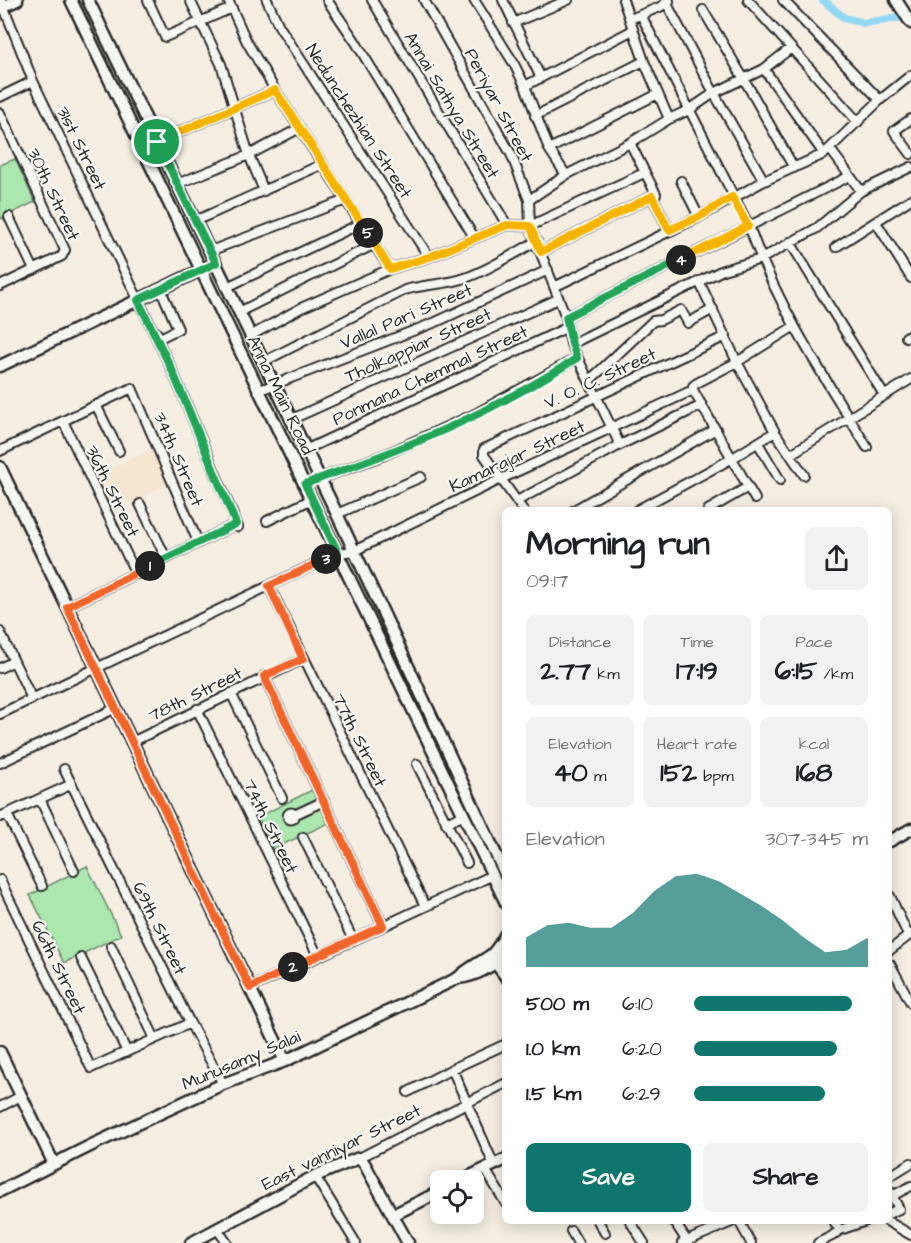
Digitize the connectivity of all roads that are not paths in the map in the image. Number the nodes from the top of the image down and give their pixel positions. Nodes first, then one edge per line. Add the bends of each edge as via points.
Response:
1 (17, 0) edge
2 (71, 0) edge
3 (88, 0) edge
4 (148, 0) edge
5 (190, 0) edge
6 (228, 0) edge
7 (267, 0) edge
8 (327, 0) edge
9 (372, 0) edge
10 (424, 0) edge
11 (474, 0) edge
12 (503, 0) edge
13 (568, 0) edge
14 (623, 0) edge
15 (748, 0) edge
16 (783, 0) edge
17 (897, 1) edge
18 (663, 2) edge
19 (2, 5) edge
20 (232, 8) junction
21 (703, 10) dead end
22 (641, 15) junction
23 (630, 19) junction
24 (201, 23) junction
25 (513, 23) junction
26 (911, 23) edge
27 (633, 30) junction
28 (791, 48) junction
29 (644, 61) junction
30 (764, 69) junction
31 (911, 75) edge
32 (541, 78) junction
33 (744, 79) junction
34 (33, 81) junction
35 (525, 86) junction
36 (275, 90) junction
37 (714, 93) junction
38 (658, 94) junction
39 (0, 97) edge
40 (880, 100) junction
41 (234, 108) junction
42 (689, 110) junction
43 (0, 113) edge
44 (535, 116) junction
45 (911, 118) edge
46 (669, 119) junction
47 (858, 122) junction
48 (300, 128) junction
49 (157, 142) junction
50 (630, 143) junction
51 (549, 149) junction
52 (827, 151) junction
53 (911, 154) edge
54 (249, 155) junction
55 (323, 164) junction
56 (911, 167) edge
57 (794, 168) junction
58 (644, 173) junction
59 (566, 175) junction
60 (850, 176) junction
61 (681, 181) dead end
62 (764, 181) junction
63 (177, 184) junction
64 (264, 191) junction
65 (861, 191) junction
66 (652, 196) junction
67 (732, 197) junction
68 (346, 200) junction
69 (529, 200) junction
70 (908, 201) edge
71 (911, 211) edge
72 (9, 217) dead end
73 (699, 217) junction
74 (195, 221) junction
75 (876, 222) junction
76 (362, 223) junction
77 (507, 225) junction
78 (530, 226) junction
79 (748, 226) junction
80 (669, 230) junction
81 (474, 237) junction
82 (537, 241) junction
83 (790, 242) junction
84 (375, 244) junction
85 (836, 247) dead end
86 (210, 251) junction
87 (541, 252) junction
88 (429, 257) junction
89 (760, 260) junction
90 (216, 263) junction
91 (390, 269) junction
92 (33, 270) junction
93 (202, 270) junction
94 (548, 270) junction
95 (911, 278) edge
96 (699, 281) junction
97 (0, 286) edge
98 (227, 287) junction
99 (554, 287) junction
100 (161, 290) junction
101 (558, 298) junction
102 (140, 299) junction
103 (713, 309) junction
104 (239, 312) junction
105 (566, 317) junction
106 (568, 327) junction
107 (793, 327) junction
108 (250, 336) junction
109 (726, 336) junction
110 (572, 344) junction
111 (577, 358) junction
112 (263, 362) junction
113 (737, 362) junction
114 (0, 366) edge
115 (911, 379) edge
116 (590, 380) junction
117 (274, 386) junction
118 (260, 390) junction
119 (693, 390) junction
120 (598, 395) junction
121 (884, 395) junction
122 (96, 405) junction
123 (702, 405) junction
124 (850, 418) junction
125 (290, 420) junction
126 (63, 421) junction
127 (613, 428) junction
128 (716, 429) junction
129 (775, 432) junction
130 (758, 443) junction
131 (621, 444) junction
132 (867, 447) dead end
133 (305, 450) junction
134 (0, 451) edge
135 (119, 451) dead end
136 (791, 454) junction
137 (731, 459) junction
138 (0, 466) edge
139 (804, 475) dead end
140 (421, 477) dead end
141 (318, 478) junction
142 (501, 479) junction
143 (780, 480) dead end
144 (305, 484) junction
145 (748, 487) junction
146 (312, 499) junction
147 (755, 499) dead end
148 (516, 501) junction
149 (140, 504) dead end
150 (521, 507) edge
151 (579, 507) edge
152 (643, 507) edge
153 (713, 507) edge
154 (337, 514) junction
155 (267, 521) dead end
156 (198, 542) junction
157 (354, 551) junction
158 (338, 553) junction
159 (166, 558) junction
160 (136, 574) junction
161 (269, 586) junction
162 (67, 607) junction
163 (0, 632) edge
164 (303, 659) junction
165 (14, 661) junction
166 (0, 668) edge
167 (97, 668) junction
168 (264, 676) junction
169 (231, 693) junction
170 (32, 699) junction
171 (116, 708) junction
172 (197, 709) junction
173 (0, 714) edge
174 (132, 742) junction
175 (0, 763) edge
176 (417, 764) dead end
177 (64, 769) dead end
178 (72, 784) junction
179 (282, 798) dead end
180 (40, 799) junction
181 (324, 801) junction
182 (294, 815) dead end
183 (464, 815) junction
184 (3, 816) edge
185 (446, 823) junction
186 (911, 829) edge
187 (303, 837) dead end
188 (892, 840) edge
189 (466, 863) dead end
190 (502, 867) edge
191 (74, 871) dead end
192 (493, 875) junction
193 (0, 880) edge
194 (42, 886) dead end
195 (502, 894) edge
196 (892, 900) edge
197 (425, 906) junction
198 (383, 926) junction
199 (910, 935) edge
200 (353, 940) junction
201 (502, 941) edge
202 (111, 946) dead end
203 (892, 948) edge
204 (502, 955) edge
205 (318, 956) junction
206 (81, 958) dead end
207 (493, 959) junction
208 (892, 968) edge
209 (502, 971) edge
210 (250, 988) junction
211 (911, 1003) edge
212 (190, 1023) junction
213 (155, 1039) junction
214 (502, 1046) edge
215 (0, 1052) edge
216 (126, 1052) junction
217 (285, 1061) junction
218 (452, 1069) junction
219 (223, 1084) junction
220 (502, 1085) edge
221 (408, 1092) dead end
222 (21, 1096) junction
223 (466, 1103) junction
224 (0, 1107) edge
225 (359, 1158) junction
226 (502, 1161) edge
227 (911, 1163) edge
228 (54, 1164) junction
229 (489, 1167) junction
230 (483, 1170) edge
231 (892, 1175) edge
232 (315, 1176) junction
233 (911, 1186) edge
234 (0, 1191) edge
235 (892, 1193) edge
236 (502, 1195) edge
237 (892, 1195) edge
238 (430, 1196) edge
239 (892, 1212) edge
240 (393, 1215) junction
241 (600, 1224) edge
242 (632, 1224) edge
243 (676, 1224) edge
244 (730, 1224) edge
245 (739, 1224) edge
246 (835, 1224) edge
247 (857, 1224) edge
248 (892, 1224) edge
249 (217, 1229) junction
250 (840, 1230) junction
251 (571, 1232) dead end
252 (605, 1233) dead end
253 (911, 1235) edge
254 (834, 1240) edge
255 (686, 1242) edge
256 (193, 1243) edge
257 (227, 1243) edge
258 (356, 1243) edge
259 (408, 1243) edge
260 (578, 1243) edge
261 (644, 1243) edge
262 (751, 1243) edge
263 (818, 1243) edge

1 - 19 main road
2 - 93 main road, Anna Main Road
3 - 49 main road, Anna Main Road
4 - 24 street via 165,38
5 - 24 street
6 - 20 street
7 - 88 street, Nedunchezhian Street via 279,26
8 - 81 street
9 - 77 street, Annai Sathya Street
10 - 69 street, Periyar Street via 511,154
11 - 35 street
12 - 25 street
13 - 25 street
14 - 23 street
15 - 28 street
16 - 40 street
17 - 26 main road
18 - 22 street
18 - 37 street
19 - 34 street, 31st Street
20 - 24 street
20 - 36 street
21 - 33 street
22 - 23 street
22 - 42 street
23 - 27 street
24 - 41 street via 221,64
25 - 32 street
27 - 29 street
27 - 32 street
28 - 30 street
28 - 47 street
29 - 38 street
29 - 44 street
30 - 33 street
30 - 52 street
31 - 40 street
32 - 35 street
33 - 37 street
33 - 57 street
34 - 39 street
34 - 102 street, 31st Street
35 - 44 street
36 - 41 street
36 - 48 street
37 - 42 street
37 - 62 street
38 - 46 street
38 - 51 street
40 - 47 street
41 - 49 street
41 - 54 street
42 - 46 street
42 - 67 street
43 - 92 street, 30th Street via 65,250
44 - 51 street
45 - 53 street via 894,131
46 - 50 street
47 - 52 street
48 - 54 street
48 - 55 street
49 - 63 main road, Anna Main Road
50 - 58 street
50 - 59 street
51 - 59 street
52 - 57 street
52 - 60 street
54 - 63 street
54 - 64 street
55 - 64 street
55 - 68 street
56 - 65 street
57 - 62 street
58 - 66 street via 656,194
58 - 78 street
59 - 69 street
60 - 65 street
60 - 79 street
61 - 73 street
62 - 67 street
63 - 74 main road, Anna Main Road
64 - 74 street
65 - 83 street via 817,228
66 - 80 street
66 - 87 street
67 - 73 street
67 - 79 street
68 - 76 street
68 - 86 street
69 - 78 street, Periyar Street
70 - 71 street
70 - 75 street
72 - 92 street
73 - 80 street
74 - 86 main road, Anna Main Road
75 - 85 street
75 - 95 street
76 - 84 street
76 - 98 street
77 - 78 street
77 - 81 street
78 - 82 street, Periyar Street
79 - 89 street
79 - 105 street
80 - 99 street
81 - 88 street
82 - 87 street, Periyar Street
82 - 112 street via 467,278 405,290
83 - 89 street
83 - 121 street
84 - 91 street
84 - 104 street
86 - 90 main road, Anna Main Road
87 - 94 street, Periyar Street
88 - 91 street
89 - 96 street
89 - 107 street
90 - 93 main road
90 - 98 main road, Anna Main Road
91 - 108 street
92 - 97 street
93 - 100 main road
93 - 118 main road, Anna Main Road
94 - 99 street, Periyar Street
94 - 117 street, Vallal Pari Street via 436,322
96 - 103 street
96 - 110 street
98 - 104 main road, Anna Main Road
99 - 101 street, Periyar Street
100 - 102 main road
100 - 102 street via 178,328 162,338
101 - 105 street, Periyar Street
101 - 125 street, Tholkappiar Street
102 - 114 main road
102 - 156 street via 237,525
103 - 109 street
103 - 116 street via 688,323 681,309 653,321
104 - 108 main road, Anna Main Road
105 - 106 street, Periyar Street
106 - 110 street, Periyar Street
106 - 133 street, Ponmana Chemmal Street
107 - 113 street, Kamarajar Street
107 - 124 street
108 - 112 main road, Anna Main Road
109 - 113 street
109 - 120 street, V. O. C. Street
110 - 111 street, Periyar Street
111 - 116 street, Periyar Street
111 - 141 street via 476,414 384,455
112 - 117 main road, Anna Main Road
113 - 119 street, Kamarajar Street via 693,386
113 - 129 street
115 - 121 street
116 - 120 street, Periyar Street
117 - 118 street, Vallal Pari Street
117 - 125 main road, Anna Main Road
118 - 144 main road, Anna Main Road
119 - 123 street
119 - 127 street, Kamarajar Street
120 - 127 street, Periyar Street
120 - 142 street, V. O. C. Street via 486,447 484,455
121 - 124 street
122 - 126 street
122 - 135 street
122 - 156 street, 34th Street via 132,388
123 - 128 street
123 - 131 street
124 - 132 street
124 - 136 street
125 - 133 main road, Anna Main Road
126 - 134 street
126 - 160 street, 36th Street
127 - 131 street, Periyar Street
127 - 142 street, Kamarajar Street
128 - 137 street
128 - 151 street
129 - 130 street
129 - 136 street
130 - 137 street
130 - 143 street
131 - 148 street
133 - 141 main road, Anna Main Road
136 - 139 street
137 - 145 street
137 - 152 street
138 - 162 main road
140 - 154 street
141 - 144 street
141 - 154 main road, Anna Main Road
142 - 148 street
142 - 157 street, Kamarajar Street
144 - 146 main road, Anna Main Road
145 - 147 street
145 - 153 street
146 - 155 street
146 - 158 main road, Anna Main Road
148 - 150 street
149 - 159 street
154 - 157 main road, Anna Main Road
156 - 159 street
157 - 158 street, Kamarajar Street
157 - 190 main road, Anna Main Road
158 - 161 street, Kamarajar Street
158 - 183 main road, Anna Main Road
159 - 160 street
160 - 162 street
161 - 164 street, 77th Street
161 - 167 street, Kamarajar Street
162 - 167 main road
163 - 165 street
164 - 168 street, 78th Street
164 - 197 street, 77th Street
165 - 166 street
165 - 170 street
167 - 170 street, Kamarajar Street
167 - 171 main road
168 - 169 street, 78th Street
168 - 181 street
169 - 172 street, 78th Street
169 - 179 street
170 - 173 street, Kamarajar Street
171 - 174 main road
171 - 175 street
172 - 174 street, 78th Street
172 - 205 street, 74th Street
174 - 210 main road
176 - 185 street
177 - 178 street, 69th Street
178 - 180 street
178 - 212 street, 69th Street
180 - 184 street
180 - 191 street
181 - 182 street
181 - 198 street
183 - 185 street
183 - 192 main road, Anna Main Road
184 - 194 street
185 - 189 street
186 - 188 main road
187 - 200 street
192 - 195 main road, Anna Main Road
192 - 197 street
193 - 216 street, 66th Street via 91,1068
196 - 199 street
197 - 198 street
198 - 200 street
199 - 203 street
200 - 205 street
201 - 207 main road
202 - 213 street
204 - 207 main road
205 - 210 street
206 - 216 street
207 - 209 main road
207 - 217 main road, Munusamy Salai via 472,977 458,978
208 - 211 street
210 - 217 main road
212 - 213 street
212 - 219 street, 69th Street
213 - 216 street
214 - 218 street
215 - 222 main road
217 - 219 main road, Munusamy Salai
218 - 221 street
218 - 223 street
219 - 228 main road, Munusamy Salai
220 - 223 street, East vanniyar Street
222 - 224 street
222 - 228 main road
223 - 225 street, East vanniyar Street
223 - 229 street
225 - 232 main road, East vanniyar Street
225 - 240 main road
226 - 229 main road
227 - 231 street
228 - 234 main road, Munusamy Salai
229 - 230 main road
229 - 236 street
232 - 249 main road, East vanniyar Street
232 - 258 street
233 - 235 street
237 - 239 street via 899,1209
238 - 240 main road
240 - 259 main road
241 - 252 street
242 - 261 street
243 - 255 street
244 - 255 street
245 - 262 street
246 - 250 street
247 - 250 street
248 - 253 street
249 - 256 main road, East vanniyar Street
249 - 257 street
250 - 254 street
251 - 260 street
254 - 263 street

